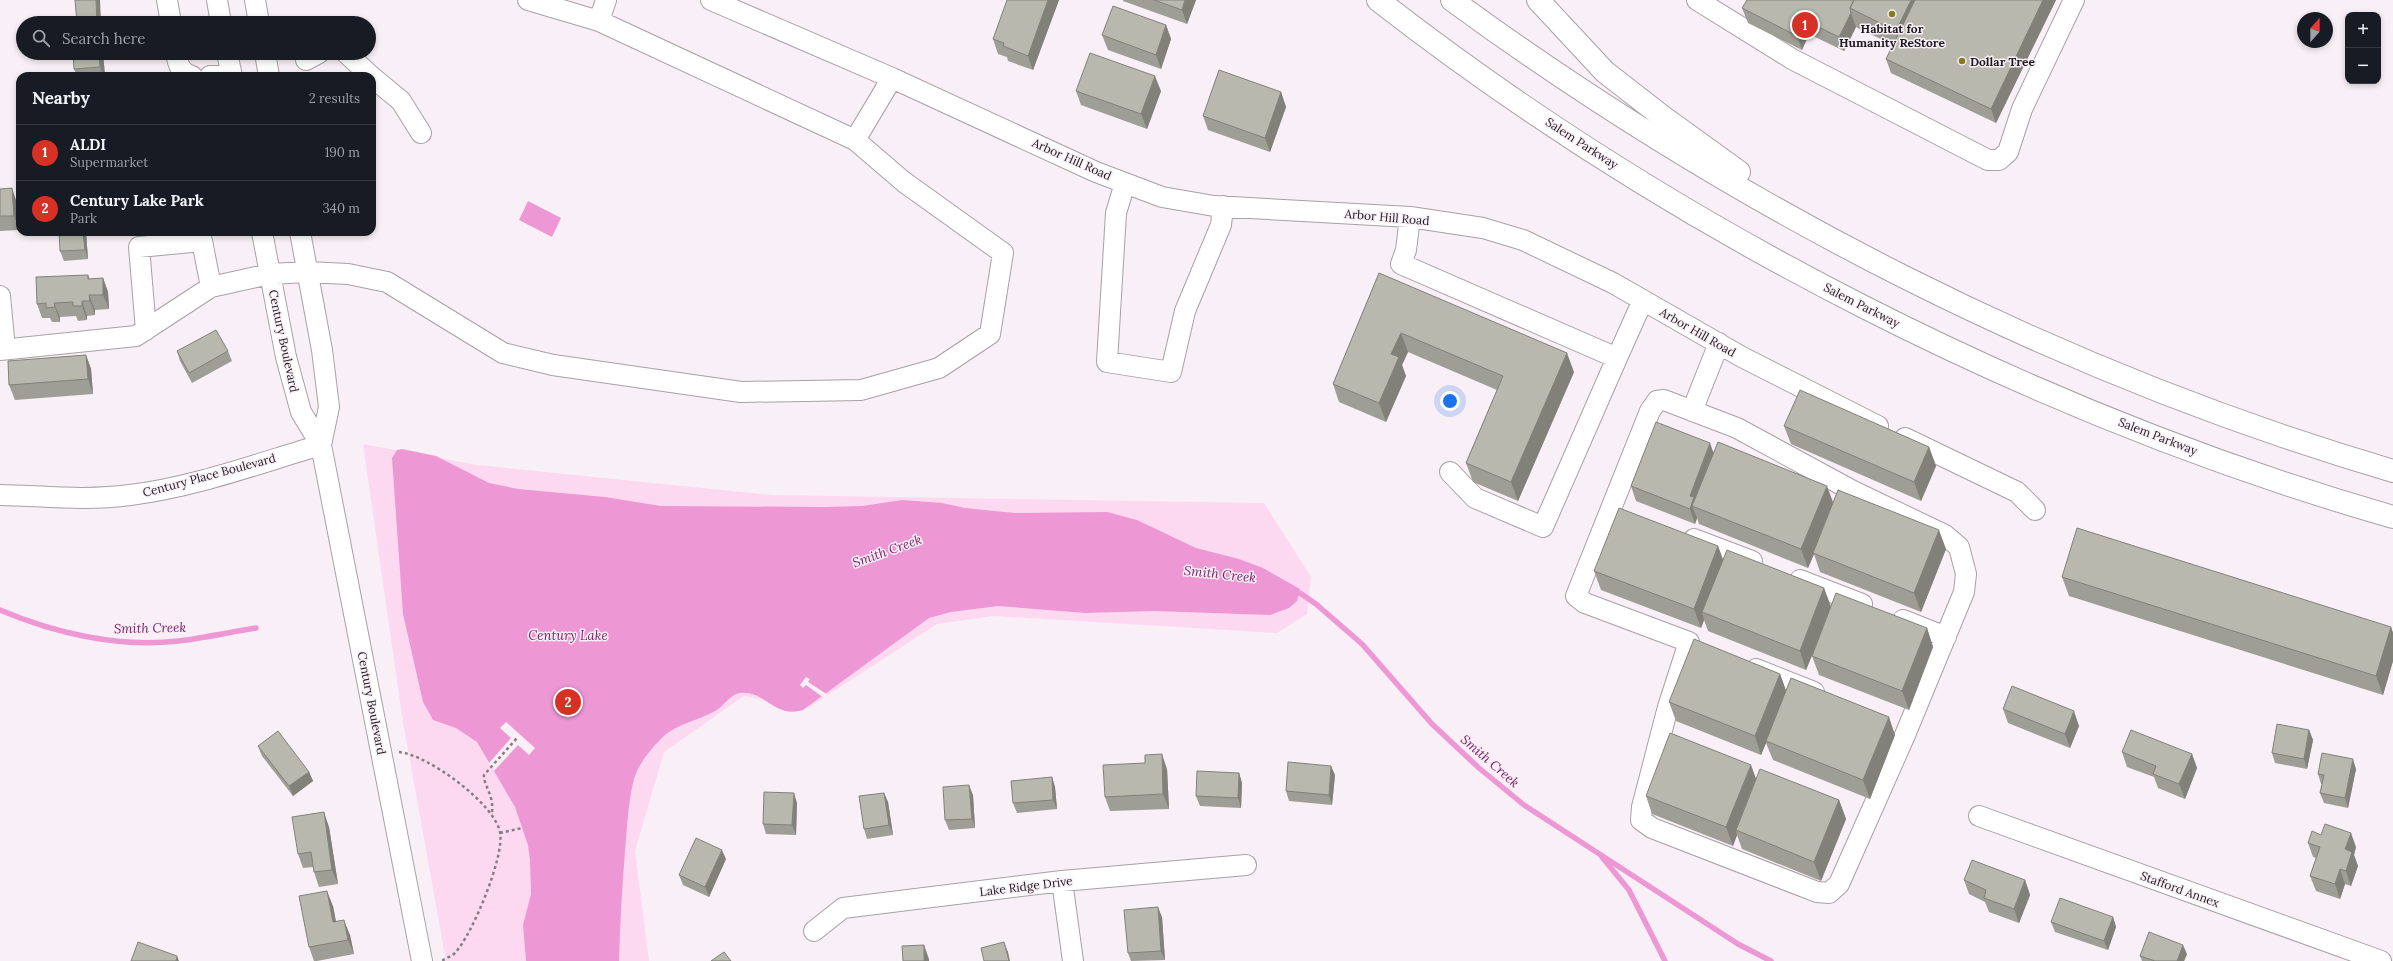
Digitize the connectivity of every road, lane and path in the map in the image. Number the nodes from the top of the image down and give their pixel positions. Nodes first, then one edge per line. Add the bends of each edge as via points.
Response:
1 (167, 0) edge
2 (217, 0) edge
3 (255, 0) edge
4 (528, 0) edge
5 (606, 0) edge
6 (711, 0) edge
7 (1452, 0) edge
8 (1538, 0) edge
9 (1698, 0) edge
10 (2074, 0) edge
11 (1381, 3) edge
12 (170, 16) edge
13 (220, 16) edge
14 (258, 16) edge
15 (599, 21) junction
16 (177, 60) edge
17 (228, 60) edge
18 (266, 60) edge
19 (354, 60) edge
20 (183, 72) edge
21 (230, 72) edge
22 (268, 72) edge
23 (367, 72) edge
24 (892, 78) junction
25 (376, 80) edge
26 (421, 133) dead end
27 (855, 140) junction
28 (1125, 183) junction
29 (1223, 206) junction
30 (1410, 217) junction
31 (263, 236) edge
32 (301, 236) edge
33 (1834, 240) junction
34 (307, 272) junction
35 (270, 274) junction
36 (211, 288) junction
37 (0, 296) edge
38 (1643, 300) junction
39 (146, 330) junction
40 (1718, 343) junction
41 (2, 349) edge
42 (1617, 358) junction
43 (1692, 411) junction
44 (321, 445) junction
45 (2393, 471) edge
46 (1450, 472) dead end
47 (0, 494) edge
48 (2035, 510) dead end
49 (2393, 517) edge
50 (1679, 533) edge
51 (1946, 637) junction
52 (1740, 663) edge
53 (1835, 700) edge
54 (517, 738) dead end
55 (381, 751) junction
56 (492, 812) junction
57 (1979, 816) dead end
58 (522, 828) dead end
59 (500, 833) junction
60 (1246, 865) dead end
61 (1062, 881) junction
62 (814, 931) dead end
63 (422, 961) edge
64 (442, 961) edge
65 (1073, 961) edge
66 (2381, 961) edge

1 - 12 street
2 - 13 street
3 - 14 street
4 - 15 street
5 - 15 street
6 - 24 street, Arbor Hill Road
7 - 33 highway via 1566,80 1662,142
8 - 33 highway via 1578,45 1633,95
9 - 10 street via 1792,60 1988,160 1999,160 2008,152 2022,109
11 - 49 highway, Salem Parkway via 1472,69 1639,180 1813,280 1903,326 1994,368 2180,445 2275,480
15 - 27 street
16 - 20 street
17 - 21 street
18 - 22 street
19 - 23 street
24 - 27 street
24 - 28 street, Arbor Hill Road
25 - 26 street via 401,102
27 - 34 street via 904,182 1003,253 990,334 938,368 861,390 741,392 553,365 503,352 387,282 348,274
28 - 29 street, Arbor Hill Road via 1162,197
28 - 29 street via 1116,213 1107,362 1171,372 1185,312 1221,226
29 - 30 street, Arbor Hill Road
30 - 38 street, Arbor Hill Road via 1483,228 1523,240 1561,256
30 - 42 street via 1406,250 1401,264
31 - 35 street, Century Boulevard
32 - 34 street, Century Boulevard
33 - 45 highway via 1936,292 2103,367 2290,437
34 - 35 street
34 - 44 street, Century Boulevard via 322,350 329,407
35 - 36 street
35 - 44 street, Century Boulevard via 286,357 301,412
36 - 39 street
36 - 39 street via 202,241 139,248
37 - 41 street
38 - 40 street, Arbor Hill Road
38 - 42 street
39 - 41 street via 136,336
40 - 43 street
40 - 48 street, Arbor Hill Road via 1822,399 2017,492
42 - 46 street via 1543,527 1475,498
43 - 51 street via 1737,428 1854,491 1945,535 1959,547 1966,574 1964,592
43 - 51 street via 1664,400 1658,401 1650,411 1619,510 1576,596 1585,604 1697,645 1668,707 1642,807 1642,820 1652,828 1818,892 1829,892 1839,884 1900,727
44 - 47 street, Century Place Boulevard via 184,485 131,495 80,498
44 - 55 street, Century Boulevard
50 - 51 street
52 - 53 street
54 - 56 path via 484,775 484,782 492,798
55 - 56 path via 415,756 466,788
55 - 63 street, Century Boulevard
56 - 59 path
57 - 66 street, Stafford Annex
58 - 59 path
59 - 64 path via 501,847 481,904 466,937 455,953
60 - 61 street, Lake Ridge Drive
61 - 62 street, Lake Ridge Drive via 842,908
61 - 65 street

